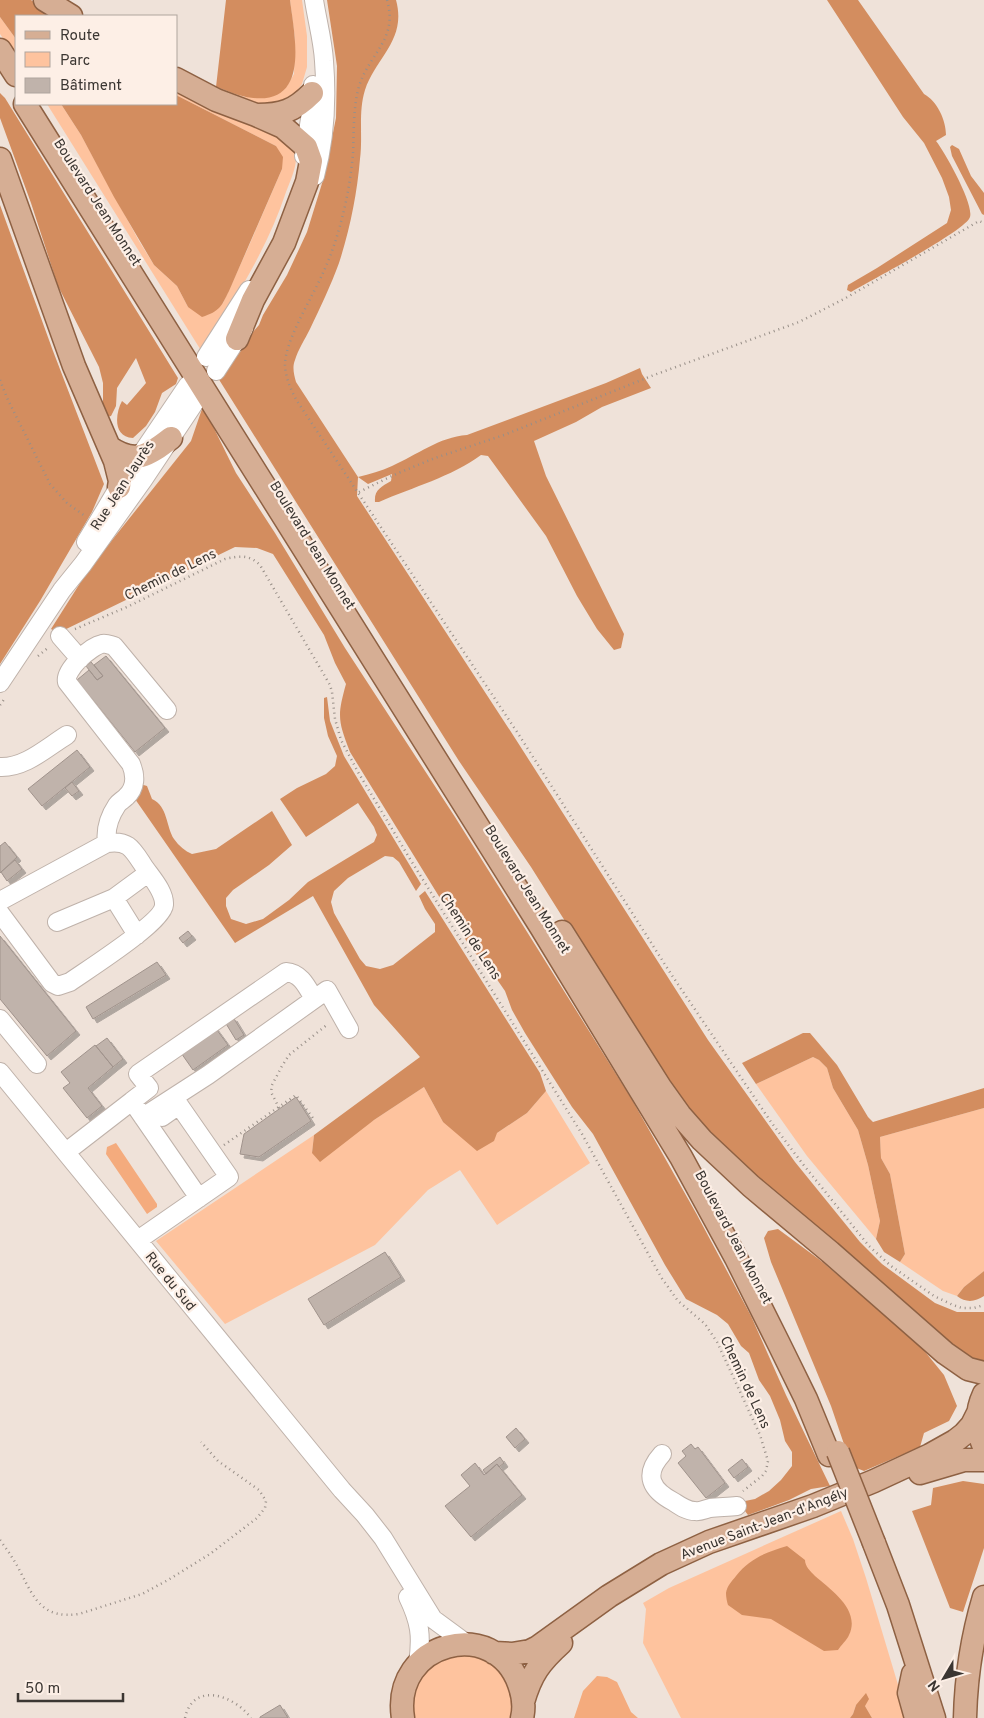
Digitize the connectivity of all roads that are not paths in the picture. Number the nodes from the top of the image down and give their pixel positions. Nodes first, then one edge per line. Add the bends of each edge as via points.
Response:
1 (45, 0) edge
2 (314, 0) edge
3 (69, 15) edge
4 (319, 32) junction
5 (0, 50) edge
6 (0, 66) edge
7 (15, 73) edge
8 (178, 80) edge
9 (15, 88) edge
10 (312, 93) junction
11 (26, 105) edge
12 (36, 105) edge
13 (256, 114) junction
14 (306, 147) junction
15 (0, 159) edge
16 (237, 339) junction
17 (206, 356) dead end
18 (216, 372) dead end
19 (188, 385) dead end
20 (197, 400) dead end
21 (171, 438) junction
22 (109, 447) junction
23 (140, 457) junction
24 (120, 487) junction
25 (62, 590) junction
26 (60, 636) road end
27 (80, 659) junction
28 (0, 683) edge
29 (167, 710) dead end
30 (66, 735) dead end
31 (0, 767) edge
32 (463, 784) junction
33 (107, 843) junction
34 (148, 873) junction
35 (114, 898) junction
36 (0, 900) edge
37 (0, 913) edge
38 (57, 922) dead end
39 (137, 935) junction
40 (314, 999) junction
41 (0, 1019) edge
42 (345, 1022) road end
43 (37, 1064) dead end
44 (0, 1072) edge
45 (132, 1100) junction
46 (146, 1122) junction
47 (66, 1152) junction
48 (199, 1198) junction
49 (138, 1240) junction
50 (984, 1373) edge
51 (981, 1404) edge
52 (984, 1446) edge
53 (662, 1454) dead end
54 (834, 1454) junction
55 (984, 1460) edge
56 (342, 1490) junction
57 (737, 1506) road end
58 (869, 1543) junction
59 (984, 1597) edge
60 (467, 1644) junction
61 (494, 1653) junction
62 (418, 1663) junction
63 (913, 1674) junction
64 (523, 1710) edge
65 (403, 1718) edge
66 (916, 1718) edge
67 (925, 1718) edge
68 (934, 1718) edge
69 (965, 1718) edge

1 - 3 main road
2 - 4 street
4 - 10 street
4 - 16 street via 324,59 322,150 295,238
5 - 7 main road
6 - 9 main road
8 - 13 main road via 216,100
10 - 13 main road via 284,113
10 - 14 street
11 - 54 main road, Boulevard Jean Monnet via 526,902 667,1133 712,1213
12 - 32 main road, Boulevard Jean Monnet
13 - 14 main road via 283,127
14 - 16 main road via 311,161 307,182 284,244 253,300
14 - 17 street via 295,192 273,247 232,319
15 - 22 main road via 74,366
16 - 18 street
19 - 23 street, Rue Jean Jaurès
20 - 21 street, Rue Jean Jaurès
21 - 23 main road
21 - 25 street, Rue Jean Jaurès
22 - 23 main road via 118,454
22 - 24 main road
23 - 24 street, Rue Jean Jaurès
24 - 25 street, Rue Jean Jaurès
25 - 28 street, Rue Jean Jaurès
26 - 27 street
27 - 29 street via 104,643 114,646
27 - 33 street via 68,673 67,682 135,772 133,787 118,804 108,824
30 - 31 street via 22,764
32 - 50 main road via 523,870 660,1087 692,1130 751,1186 945,1353 968,1369
32 - 54 main road, Boulevard Jean Monnet via 626,1047 717,1204 783,1331
33 - 34 street via 118,841 126,844
33 - 36 street
34 - 35 street
34 - 39 street via 164,896 164,906 159,916
35 - 38 street
35 - 39 street
37 - 39 street via 44,973 58,986 70,982
40 - 42 street via 327,990
40 - 45 street via 300,978 286,972 138,1074 149,1088
40 - 46 street
41 - 43 street
44 - 47 street, Rue du Sud
45 - 46 street
45 - 47 street
46 - 48 street
46 - 48 street via 179,1105 229,1177
47 - 49 street, Rue du Sud
48 - 49 street
49 - 56 street, Rue du Sud
51 - 52 main road, Avenue Saint-Jean-d'Angély via 979,1435
51 - 61 main road, Avenue Saint-Jean-d'Angély via 972,1425 945,1447 813,1506 670,1559 608,1596 530,1651
53 - 57 street via 654,1462 651,1476 658,1492 694,1512
54 - 58 main road, Boulevard Jean Monnet
55 - 64 main road, Avenue Saint-Jean-d'Angély via 950,1463 906,1478 816,1516 698,1557 666,1573 588,1622 547,1656 530,1681
56 - 60 street, Rue du Sud via 383,1538 433,1619
56 - 62 street, Rue du Sud via 398,1578 416,1614 421,1636
58 - 63 main road, Boulevard Jean Monnet
58 - 68 main road, Boulevard Jean Monnet via 898,1605
59 - 69 main road via 970,1656
60 - 61 main road
60 - 62 main road via 436,1650
61 - 64 main road via 518,1679
62 - 65 main road via 403,1691
63 - 66 main road via 909,1693
63 - 67 main road, Boulevard Jean Monnet

